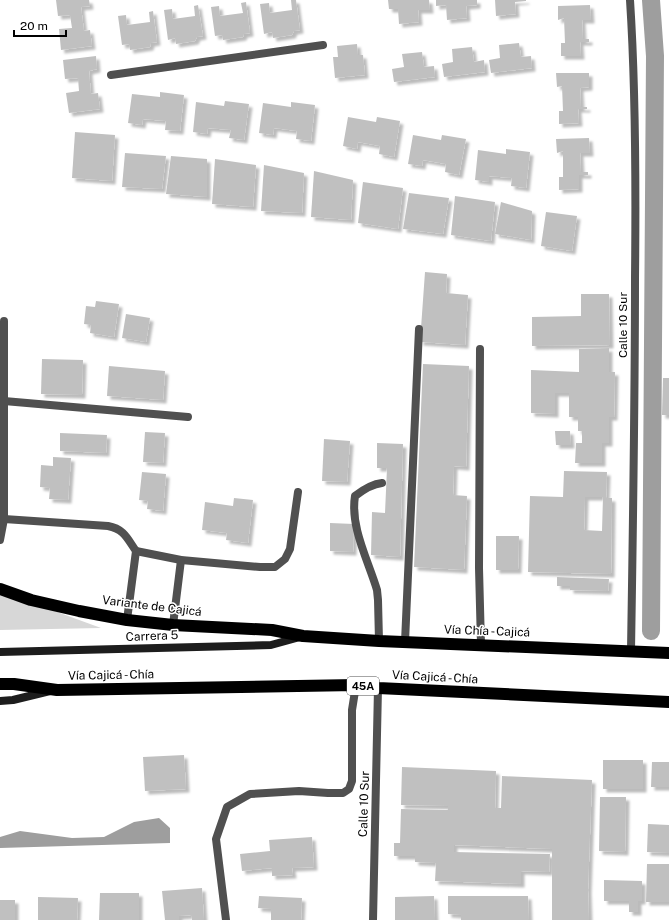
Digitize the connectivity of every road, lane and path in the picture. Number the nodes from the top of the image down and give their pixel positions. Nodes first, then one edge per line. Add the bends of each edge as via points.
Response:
1 (630, 0) edge
2 (323, 45) dead end
3 (111, 75) dead end
4 (4, 321) dead end
5 (418, 329) dead end
6 (480, 349) dead end
7 (4, 401) junction
8 (188, 417) dead end
9 (382, 483) dead end
10 (298, 492) dead end
11 (4, 520) junction
12 (0, 540) edge
13 (136, 551) junction
14 (181, 560) junction
15 (0, 589) edge
16 (127, 620) junction
17 (173, 625) junction
18 (303, 636) junction
19 (379, 641) junction
20 (405, 642) junction
21 (481, 645) junction
22 (631, 651) junction
23 (0, 652) edge
24 (669, 653) edge
25 (0, 684) edge
26 (356, 685) junction
27 (378, 688) junction
28 (57, 690) junction
29 (0, 701) edge
30 (669, 702) edge
31 (226, 920) edge
32 (373, 920) edge

1 - 22 street, Calle 10 Sur via 634,50 636,221
2 - 3 street
4 - 7 street
5 - 20 street
6 - 21 street
7 - 8 street
7 - 11 street
9 - 19 street via 360,492 354,505 356,527 377,590
10 - 14 street via 290,549 286,559 275,567
11 - 12 street
11 - 13 street via 116,528 122,531
13 - 14 street
13 - 16 street
14 - 17 street
15 - 16 highway, Variante de Cajicá via 32,600
16 - 17 highway, Variante de Cajicá
17 - 18 highway, Variante de Cajicá via 272,630
18 - 19 highway, Vía Chía - Cajicá
18 - 23 main road, Carrera 5 via 271,645
19 - 20 highway, Vía Chía - Cajicá
20 - 21 highway, Vía Chía - Cajicá
21 - 22 highway, Vía Chía - Cajicá
22 - 24 highway, Vía Chía - Cajicá
25 - 28 highway, 45A
26 - 27 highway, Vía Cajicá - Chía / 45A
26 - 28 highway, Vía Cajicá - Chía / 45A
26 - 31 street via 352,710 350,789 335,793 299,791 250,794 227,807 216,839
27 - 30 highway, Vía Cajicá - Chía / 45A
27 - 32 street, Calle 10 Sur
28 - 29 main road, 45A

